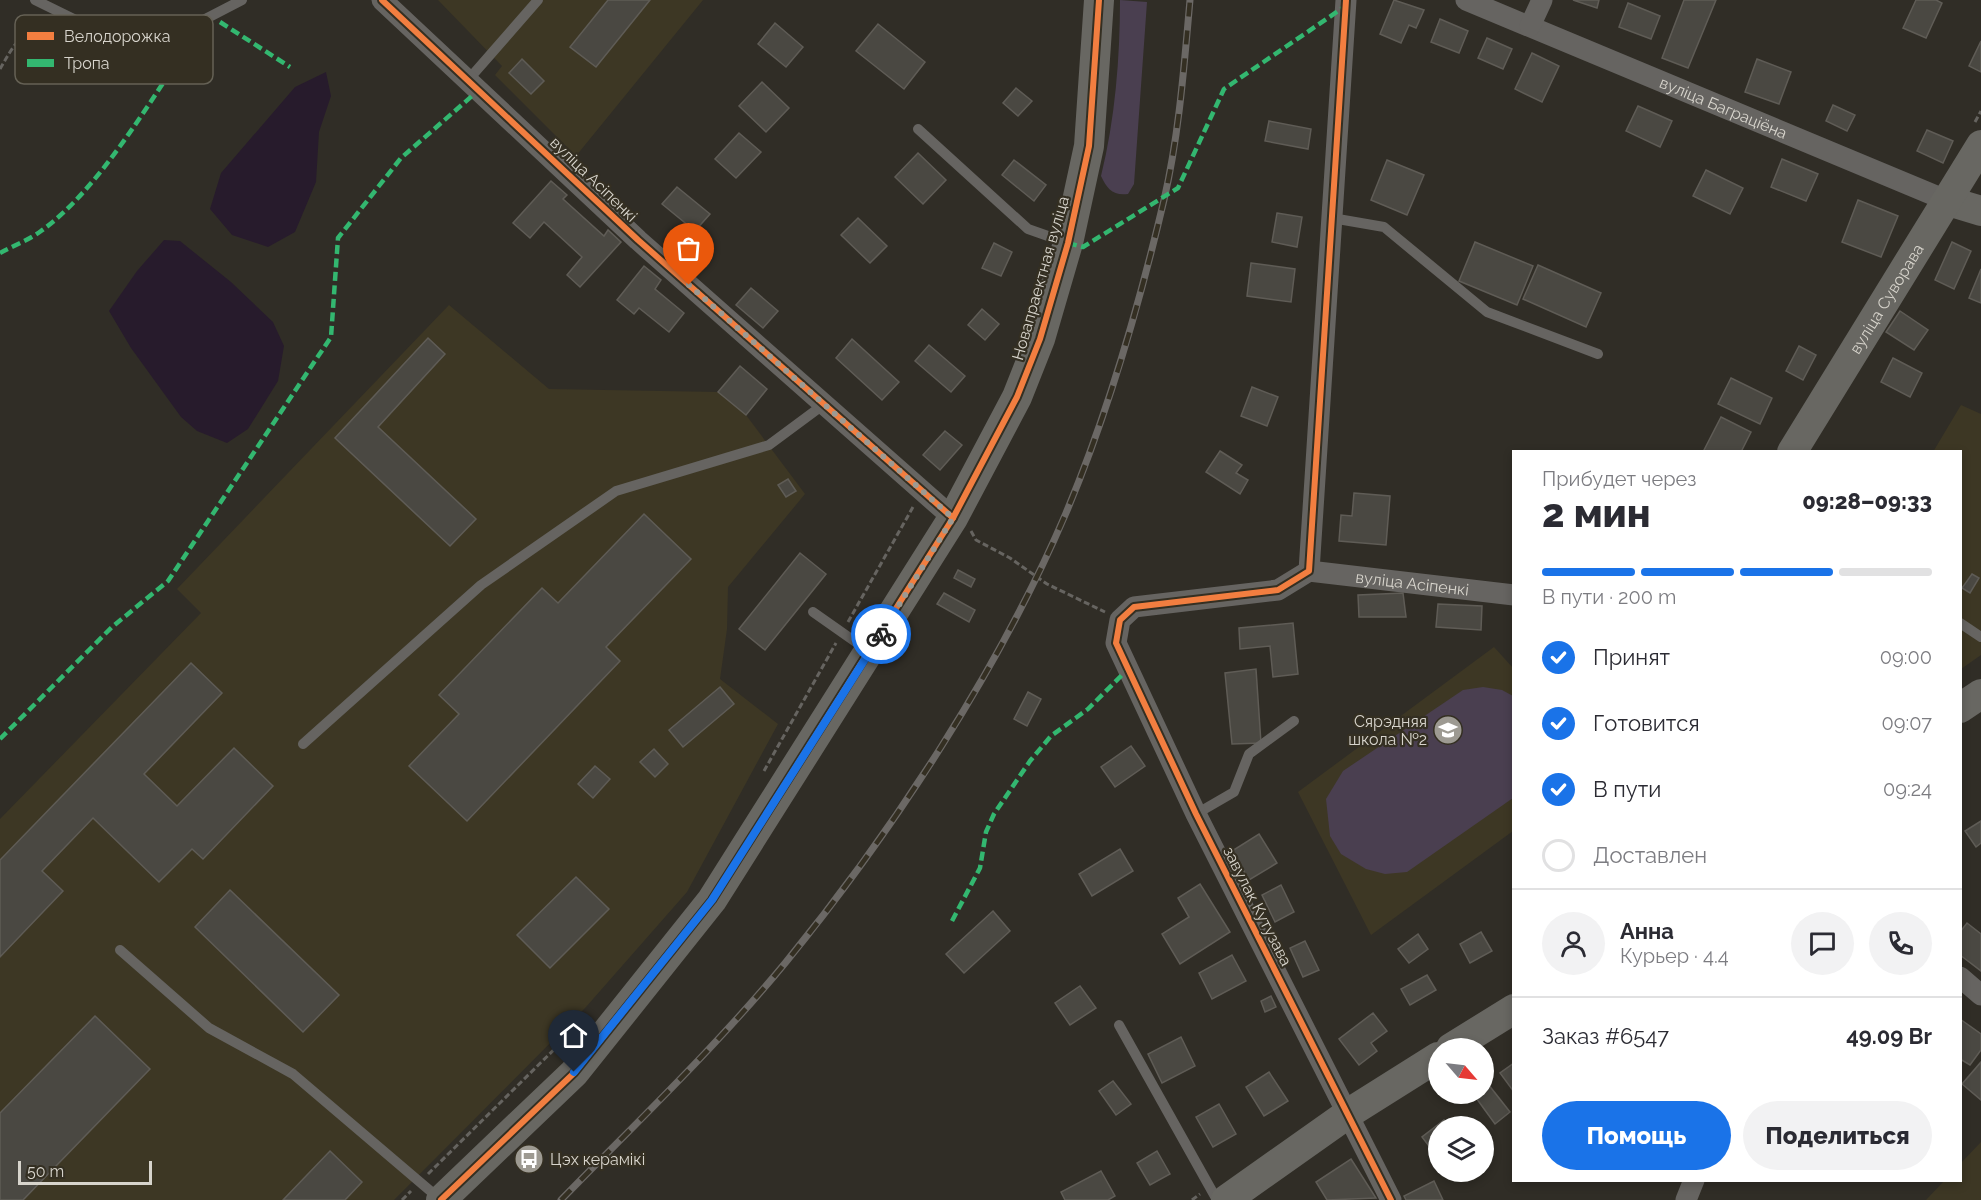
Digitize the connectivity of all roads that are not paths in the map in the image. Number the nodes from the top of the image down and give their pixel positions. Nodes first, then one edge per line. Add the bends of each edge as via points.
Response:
1 (34, 0) edge
2 (242, 0) edge
3 (382, 0) edge
4 (538, 0) edge
5 (1099, 0) edge
6 (1346, 0) edge
7 (1466, 0) edge
8 (1542, 0) edge
9 (65, 15) edge
10 (213, 15) edge
11 (1530, 26) junction
12 (469, 79) junction
13 (918, 129) dead end
14 (1981, 145) edge
15 (1948, 201) junction
16 (1981, 211) edge
17 (1332, 218) junction
18 (1068, 243) junction
19 (1598, 354) dead end
20 (823, 405) junction
21 (1793, 450) edge
22 (961, 523) junction
23 (1309, 571) junction
24 (1512, 595) edge
25 (813, 612) dead end
26 (1962, 624) edge
27 (1981, 637) edge
28 (870, 651) junction
29 (1981, 694) edge
30 (1962, 707) edge
31 (1294, 720) dead end
32 (303, 744) dead end
33 (1196, 814) junction
34 (120, 950) dead end
35 (1962, 978) edge
36 (1981, 995) edge
37 (1512, 1010) edge
38 (1119, 1025) dead end
39 (1467, 1038) edge
40 (1428, 1062) edge
41 (1349, 1113) junction
42 (1693, 1182) edge
43 (434, 1194) edge
44 (1217, 1200) edge
45 (1226, 1200) edge
46 (1391, 1200) edge
47 (1686, 1200) edge

1 - 9 lane
2 - 10 lane
3 - 12 street, вуліца Асіпенкі
4 - 12 lane
5 - 18 street, Новапраектная вуліца via 1089,146
6 - 17 street
7 - 11 street, вуліца Баграціёна
8 - 11 street
11 - 15 street, вуліца Баграціёна
12 - 20 street, вуліца Асіпенкі via 638,240
13 - 18 lane via 1028,229
14 - 15 street, вуліца Суворава
15 - 16 street, вуліца Баграціёна
15 - 21 street, вуліца Суворава
17 - 19 lane via 1384,227 1488,312
17 - 23 street
18 - 22 street, Новапраектная вуліца via 1040,339
20 - 22 street, вуліца Асіпенкі
20 - 32 lane via 769,445 615,491 480,585
22 - 28 street, Новапраектная вуліца
23 - 24 street, вуліца Асіпенкі
23 - 33 street, завулак Кутузава via 1278,590 1134,607 1120,620 1116,643
25 - 28 lane
26 - 27 lane
28 - 43 street, Новапраектная вуліца via 712,900 574,1072
29 - 30 street
31 - 33 lane via 1249,754 1234,792
33 - 41 street, завулак Кутузава
34 - 43 lane via 209,1028 293,1074
35 - 36 street
37 - 39 street
38 - 44 lane
40 - 41 street
41 - 45 street
41 - 46 street, завулак Кутузава
42 - 47 street

